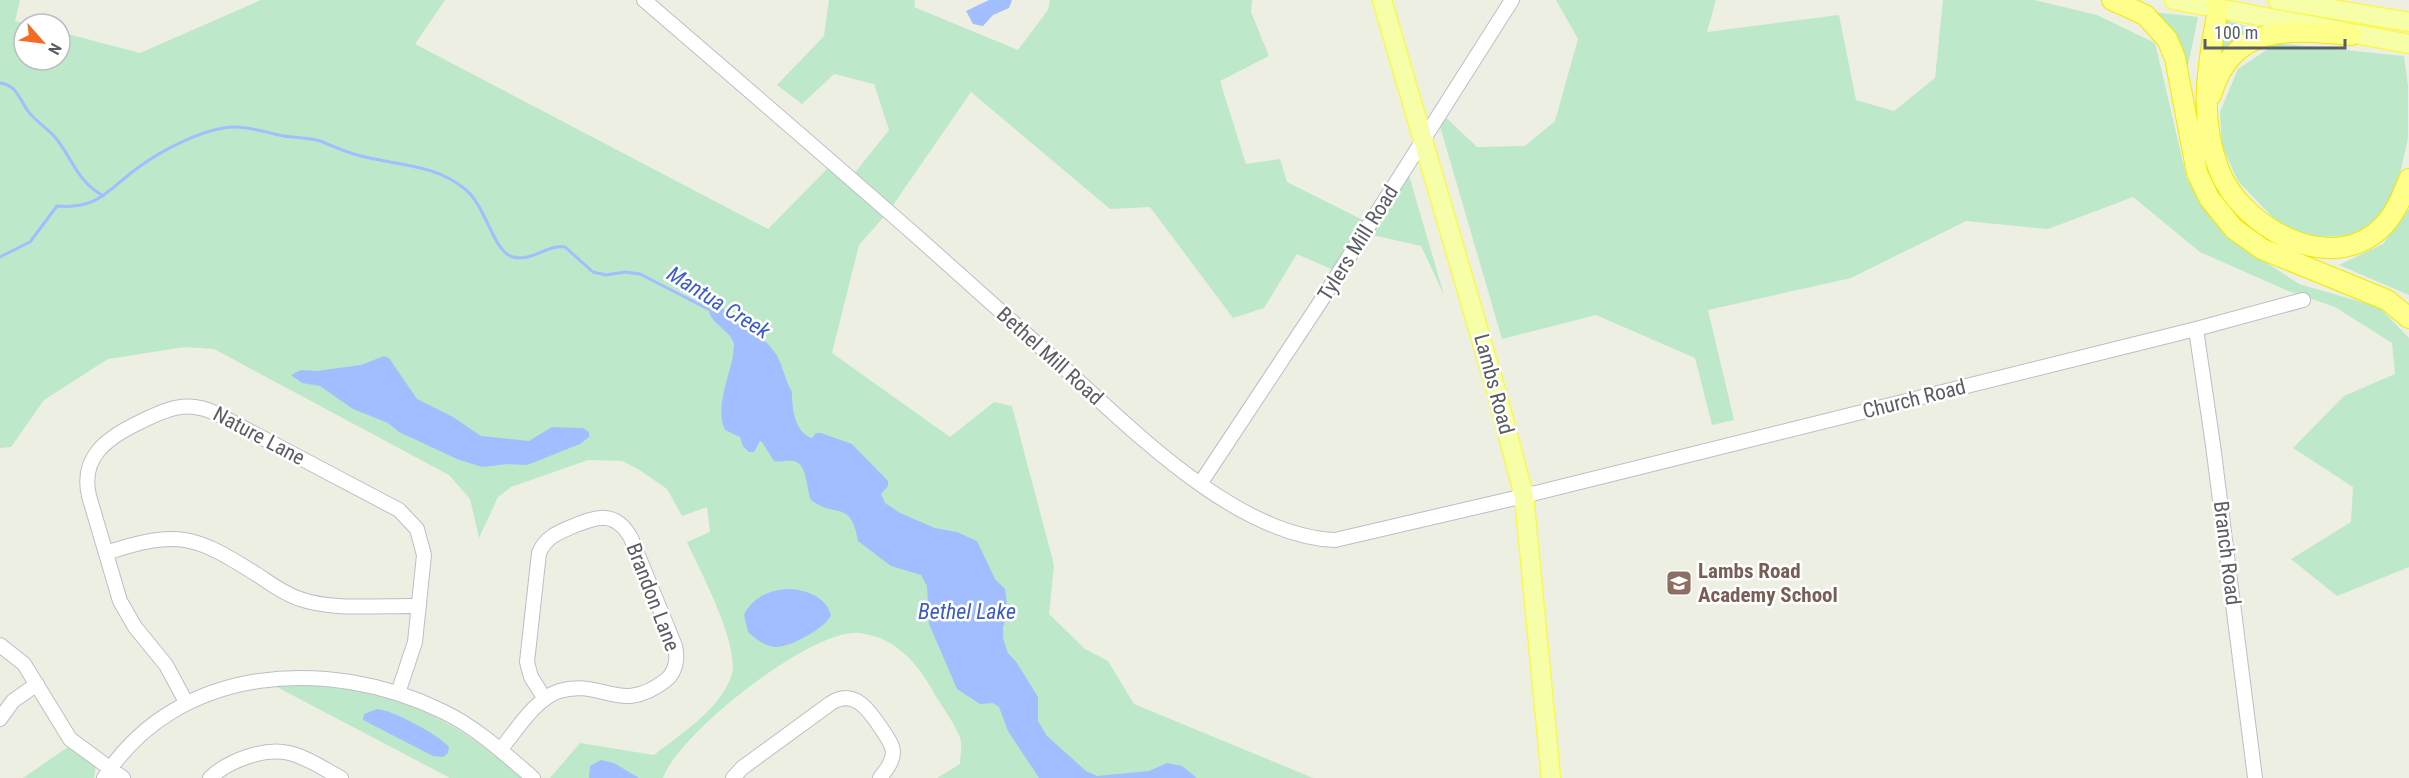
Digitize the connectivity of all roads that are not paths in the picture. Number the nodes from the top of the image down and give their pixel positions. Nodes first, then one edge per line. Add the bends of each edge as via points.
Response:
1 (644, 0) edge
2 (1382, 0) edge
3 (1512, 0) edge
4 (2112, 0) edge
5 (2174, 0) edge
6 (2278, 0) edge
7 (2213, 4) edge
8 (2409, 22) edge
9 (2351, 35) junction
10 (2409, 44) edge
11 (2198, 125) junction
12 (1424, 141) junction
13 (2409, 179) edge
14 (2303, 300) dead end
15 (2409, 318) edge
16 (2196, 329) junction
17 (1200, 484) junction
18 (1524, 496) junction
19 (106, 553) junction
20 (419, 606) junction
21 (0, 645) edge
22 (37, 684) junction
23 (398, 693) junction
24 (545, 699) junction
25 (186, 702) junction
26 (0, 719) edge
27 (500, 750) junction
28 (107, 773) edge
29 (123, 778) edge
30 (210, 778) edge
31 (341, 778) edge
32 (533, 778) edge
33 (733, 778) edge
34 (880, 778) edge
35 (1551, 778) edge
36 (2255, 778) edge

1 - 17 street, Bethel Mill Road via 1128,426
2 - 12 main road, Lambs Road
3 - 12 street, Tylers Mill Road
4 - 11 highway via 2145,15 2167,39
5 - 7 main road
6 - 8 main road
7 - 9 main road
7 - 11 highway
9 - 10 main road
9 - 11 highway via 2293,31 2249,42 2235,52 2220,73
11 - 13 highway via 2220,173 2241,204 2274,231 2305,244 2339,247 2374,234 2392,214
11 - 15 highway via 2193,160 2217,209 2240,235 2277,256 2387,300
12 - 17 street, Tylers Mill Road
12 - 18 main road, Lambs Road
14 - 16 street, Church Road
16 - 18 street, Church Road
16 - 36 street, Branch Road
17 - 18 street, Bethel Mill Road via 1284,531 1326,540
18 - 35 main road, Lambs Road
19 - 20 street via 156,539 186,539 212,547 303,600
19 - 20 street, Nature Lane via 88,488 89,466 96,452 114,435 162,411 200,406 406,515 423,544
19 - 25 street, Nature Lane via 125,612 166,665
20 - 23 street, Nature Lane via 413,648
21 - 22 street via 22,661
22 - 26 street via 13,701
22 - 28 street via 70,738
23 - 25 street via 342,680 284,678 234,685
23 - 27 street via 455,718
24 - 24 street, Brandon Lane via 580,688 641,696 667,679 674,668 675,646 633,542 623,526 610,519 592,519 556,533 539,553 526,662 532,681
24 - 27 street, Brandon Lane
25 - 28 street via 142,733
27 - 32 street
28 - 29 street
30 - 31 street via 238,760 283,752 302,757
33 - 34 street via 741,768 845,698 855,699 866,707 890,742 891,762

